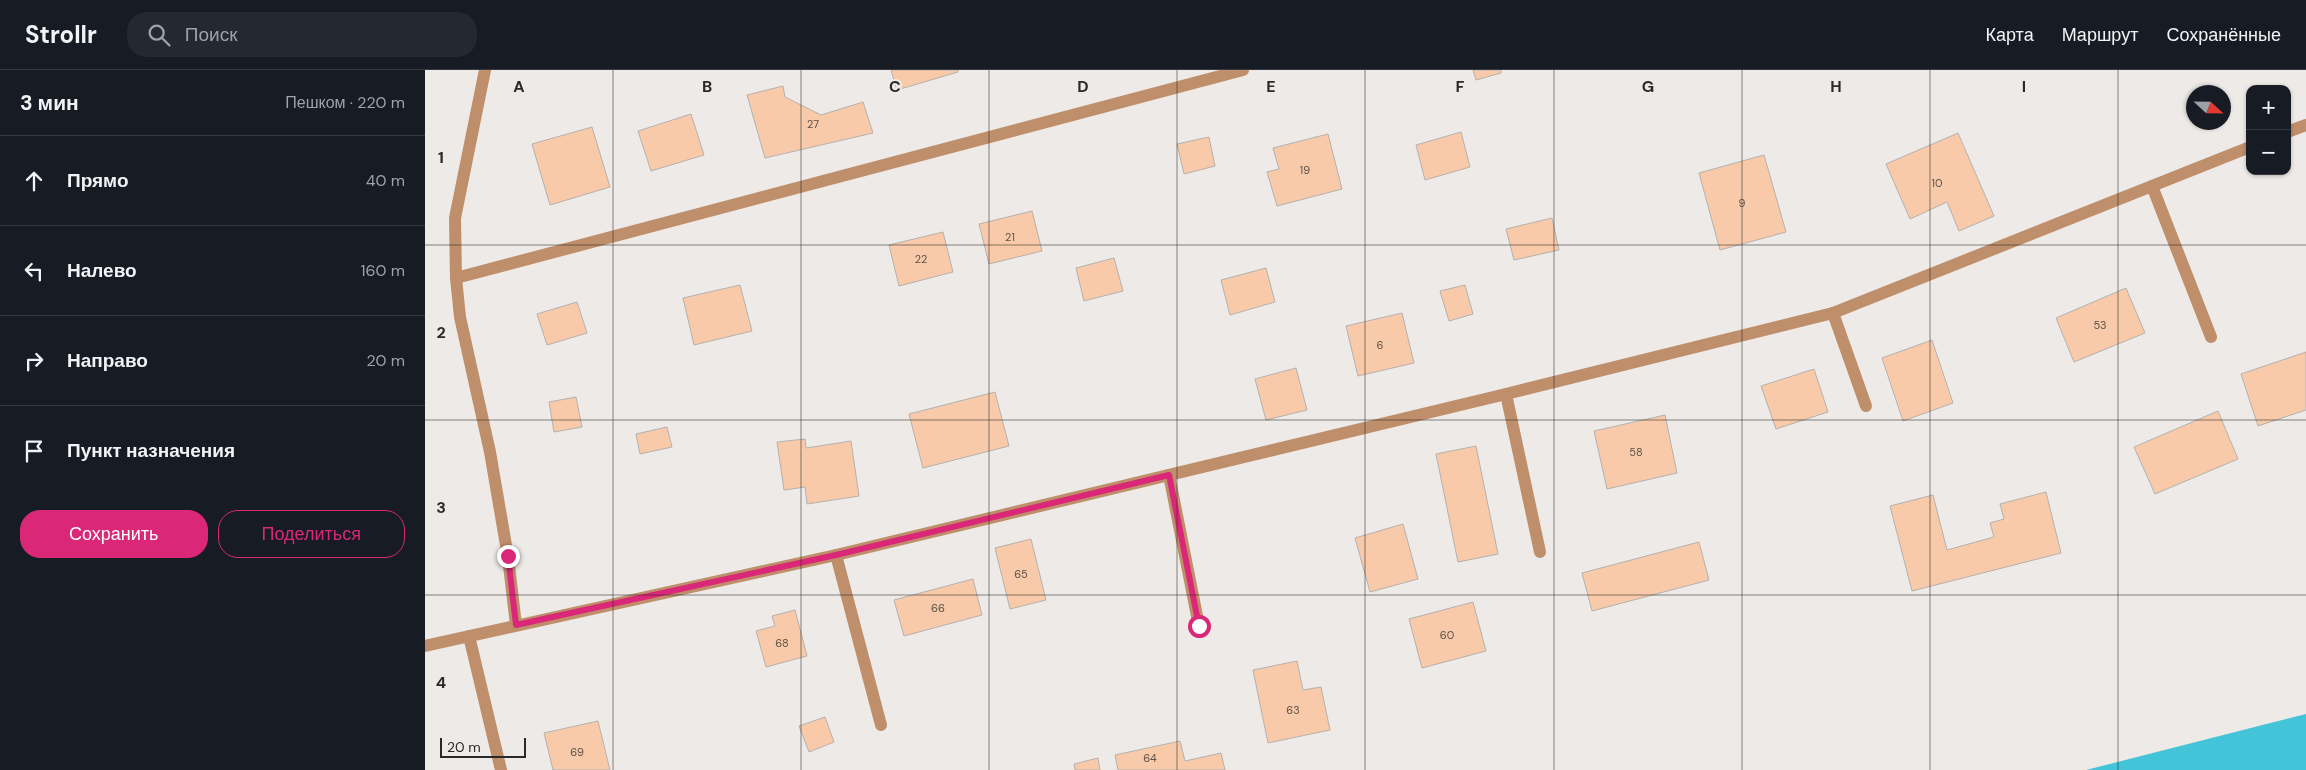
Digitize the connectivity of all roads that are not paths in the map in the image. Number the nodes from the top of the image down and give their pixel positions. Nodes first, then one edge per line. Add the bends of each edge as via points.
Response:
1 (485, 70) edge
2 (1243, 70) edge
3 (2306, 125) edge
4 (2291, 131) edge
5 (2246, 149) edge
6 (2152, 186) junction
7 (456, 278) junction
8 (1833, 313) junction
9 (2211, 337) dead end
10 (1506, 394) junction
11 (1866, 406) dead end
12 (1169, 475) junction
13 (1540, 552) dead end
14 (836, 555) junction
15 (516, 625) junction
16 (1199, 626) dead end
17 (469, 636) junction
18 (425, 646) edge
19 (881, 725) dead end
20 (501, 770) edge

1 - 7 street via 455,218
2 - 7 street
3 - 4 street
5 - 6 street
6 - 8 street
6 - 9 street
7 - 15 street via 459,317 490,452 508,556
8 - 10 street
8 - 11 street
10 - 12 street
10 - 13 street
12 - 14 street
12 - 16 street
14 - 15 street
14 - 19 street
15 - 17 street
17 - 18 street
17 - 20 street

